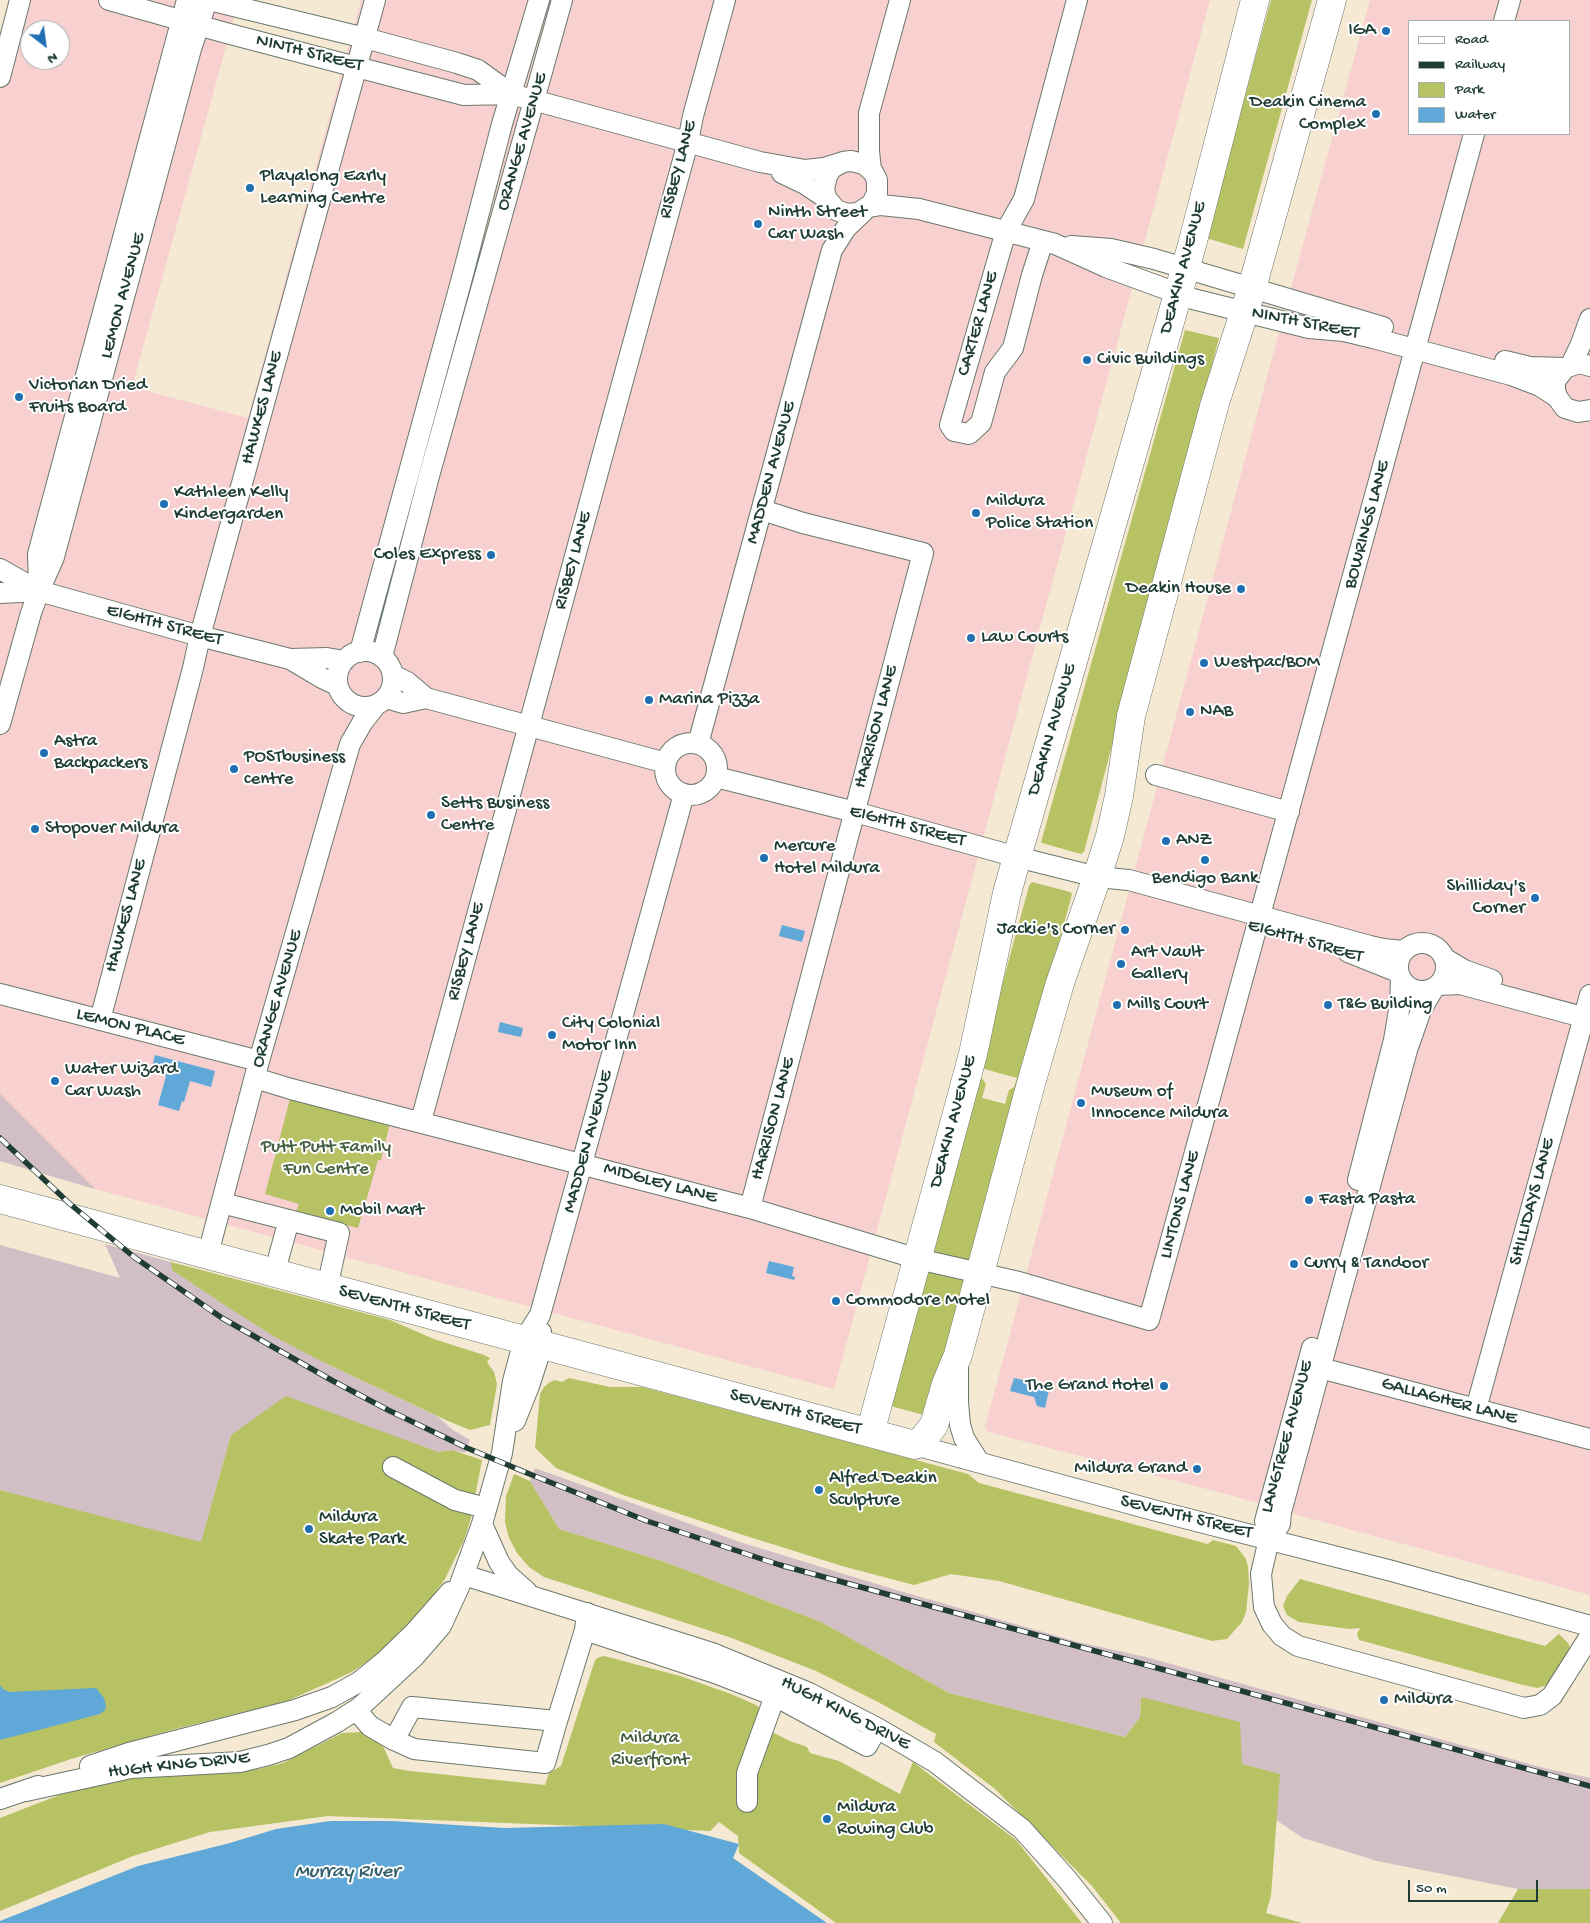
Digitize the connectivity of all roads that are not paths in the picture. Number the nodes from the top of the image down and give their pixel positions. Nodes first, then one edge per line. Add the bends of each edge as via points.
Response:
1 (20, 0) edge
2 (109, 0) edge
3 (187, 0) edge
4 (208, 0) edge
5 (375, 0) edge
6 (539, 0) edge
7 (562, 0) edge
8 (725, 0) edge
9 (900, 0) edge
10 (1077, 0) edge
11 (1255, 0) edge
12 (1332, 0) edge
13 (1510, 0) edge
14 (1504, 20) edge
15 (191, 23) junction
16 (365, 38) junction
17 (357, 66) junction
18 (0, 77) edge
19 (511, 94) junction
20 (534, 100) junction
21 (870, 113) junction
22 (1474, 135) edge
23 (688, 142) junction
24 (760, 162) junction
25 (841, 163) junction
26 (872, 171) junction
27 (827, 200) junction
28 (866, 209) junction
29 (918, 209) junction
30 (1006, 231) junction
31 (1049, 242) junction
32 (832, 250) junction
33 (1184, 268) junction
34 (462, 278) junction
35 (483, 283) junction
36 (1177, 294) junction
37 (1249, 300) junction
38 (1590, 319) edge
39 (1417, 344) junction
40 (1575, 366) edge
41 (1557, 398) junction
42 (1590, 410) edge
43 (410, 470) junction
44 (429, 476) junction
45 (762, 510) junction
46 (0, 569) edge
47 (39, 591) junction
48 (0, 593) edge
49 (377, 593) junction
50 (397, 598) junction
51 (200, 636) junction
52 (352, 656) junction
53 (382, 656) junction
54 (290, 660) junction
55 (393, 675) junction
56 (341, 692) junction
57 (426, 698) junction
58 (381, 702) junction
59 (0, 724) edge
60 (529, 725) junction
61 (350, 744) junction
62 (698, 744) junction
63 (666, 763) junction
64 (1156, 775) dead end
65 (716, 777) junction
66 (684, 794) junction
67 (855, 812) junction
68 (1289, 812) junction
69 (1016, 858) junction
70 (1097, 877) junction
71 (1258, 922) junction
72 (1404, 951) junction
73 (1444, 958) junction
74 (1400, 976) junction
75 (1436, 986) junction
76 (0, 994) edge
77 (1588, 1009) edge
78 (100, 1020) junction
79 (257, 1069) junction
80 (421, 1121) junction
81 (583, 1164) junction
82 (0, 1199) edge
83 (222, 1203) junction
84 (750, 1208) junction
85 (289, 1220) junction
86 (208, 1254) junction
87 (918, 1259) junction
88 (274, 1274) junction
89 (979, 1274) junction
90 (327, 1288) junction
91 (533, 1343) junction
92 (958, 1355) junction
93 (1314, 1367) junction
94 (1476, 1409) junction
95 (870, 1433) junction
96 (1590, 1439) edge
97 (915, 1445) junction
98 (979, 1462) junction
99 (392, 1467) dead end
100 (484, 1516) junction
101 (1269, 1539) junction
102 (464, 1575) junction
103 (532, 1596) junction
104 (586, 1621) junction
105 (1590, 1626) edge
106 (1590, 1636) edge
107 (356, 1683) junction
108 (778, 1688) junction
109 (362, 1705) junction
110 (557, 1721) junction
111 (394, 1740) junction
112 (26, 1791) junction
113 (0, 1799) edge
114 (747, 1802) dead end
115 (1102, 1923) edge

1 - 18 street
2 - 15 street, NINTH STREET
3 - 15 street, LEMON AVENUE
4 - 15 street, LEMON AVENUE
4 - 16 street, NINTH STREET
5 - 16 street, HAWKES LANE
6 - 19 street, ORANGE AVENUE
7 - 20 street, ORANGE AVENUE
8 - 23 street, RISBEY LANE
9 - 21 street
10 - 30 street, CARTER LANE via 1024,199
11 - 33 highway, DEAKIN AVENUE
12 - 37 highway
13 - 14 street
15 - 17 street, NINTH STREET
15 - 47 street, LEMON AVENUE via 38,554
16 - 17 street, HAWKES LANE
16 - 19 street, NINTH STREET via 478,70
17 - 19 street, NINTH STREET via 464,95
17 - 51 street, HAWKES LANE
19 - 20 street, NINTH STREET
19 - 34 street, ORANGE AVENUE
20 - 23 street, NINTH STREET
20 - 35 street, ORANGE AVENUE
21 - 25 street
21 - 26 street
22 - 39 street, BOWRINGS LANE
23 - 24 street, NINTH STREET
23 - 60 street, RISBEY LANE
24 - 25 street, NINTH STREET via 805,170
24 - 27 street, NINTH STREET via 805,184
25 - 26 street via 860,162
25 - 27 street via 827,176 824,189
26 - 28 street via 878,188 876,197
26 - 29 street, NINTH STREET
27 - 28 street via 841,212 853,214
27 - 32 street via 833,224
28 - 29 street, NINTH STREET via 881,205
28 - 32 street, MADDEN AVENUE via 846,228
29 - 30 street, NINTH STREET
30 - 31 street, NINTH STREET
30 - 31 street, CARTER LANE via 950,425 959,433 969,434 981,423 995,372 1013,348 1032,275
31 - 33 street, NINTH STREET via 1112,249
31 - 36 street, NINTH STREET
32 - 45 street, MADDEN AVENUE
33 - 36 highway, DEAKIN AVENUE
33 - 37 street, NINTH STREET
34 - 35 street
34 - 43 street, ORANGE AVENUE
35 - 44 street, ORANGE AVENUE
36 - 37 street, NINTH STREET
36 - 69 highway, DEAKIN AVENUE
37 - 39 street, NINTH STREET via 1309,328
37 - 70 highway via 1215,403 1130,716 1120,796
38 - 40 street
39 - 40 street, NINTH STREET via 1530,367
39 - 41 street, NINTH STREET via 1540,386
39 - 68 street, BOWRINGS LANE
40 - 41 street via 1556,381
41 - 42 street, NINTH STREET via 1571,411
43 - 44 street
43 - 49 street, ORANGE AVENUE
44 - 50 street, ORANGE AVENUE
45 - 62 street, MADDEN AVENUE
45 - 67 street, HARRISON LANE via 923,553
46 - 47 street, EIGHTH STREET
47 - 48 street, EIGHTH STREET
47 - 51 street, EIGHTH STREET
47 - 59 street, LEMON AVENUE
49 - 50 street
49 - 52 street, ORANGE AVENUE
50 - 53 street, ORANGE AVENUE
51 - 54 street, EIGHTH STREET
51 - 78 street, HAWKES LANE
52 - 53 street via 368,651
52 - 54 street, EIGHTH STREET
52 - 56 street via 337,676
53 - 55 street
54 - 56 street, EIGHTH STREET
55 - 57 street
55 - 58 street via 390,691
56 - 58 street via 360,707
56 - 61 street, ORANGE AVENUE
57 - 58 street via 403,703
57 - 60 street
58 - 61 street, ORANGE AVENUE via 362,722
60 - 63 street
60 - 80 street, RISBEY LANE
61 - 79 street, ORANGE AVENUE
62 - 63 street via 682,744 669,755
62 - 65 street via 712,753
63 - 66 street via 667,779
64 - 68 street
65 - 66 street via 700,794
65 - 67 street, EIGHTH STREET
66 - 81 street, MADDEN AVENUE
67 - 69 street, EIGHTH STREET
67 - 84 street, HARRISON LANE
68 - 71 street, BOWRINGS LANE
69 - 70 street, EIGHTH STREET
69 - 87 highway, DEAKIN AVENUE via 973,1054
70 - 71 street, EIGHTH STREET via 1129,880
70 - 89 highway via 1060,983
71 - 72 street, EIGHTH STREET via 1376,948
71 - 74 street, EIGHTH STREET via 1353,954
71 - 89 street, LINTONS LANE via 1149,1320 1020,1282
72 - 73 street via 1416,944 1430,944
72 - 74 street via 1400,957
73 - 75 street via 1446,973
73 - 77 street via 1480,976
74 - 75 street via 1406,985 1419,991
74 - 93 street, LANGTREE AVENUE via 1400,1004 1394,1040
75 - 77 street via 1460,984
75 - 93 street, LANGTREE AVENUE via 1421,1010 1407,1050
76 - 78 street, LEMON PLACE
77 - 94 street, SHILLIDAYS LANE
78 - 79 street, LEMON PLACE
79 - 80 street, MIDGLEY LANE via 291,1088
79 - 83 street, ORANGE AVENUE
80 - 81 street, MIDGLEY LANE
81 - 84 street, MIDGLEY LANE
81 - 91 street, MADDEN AVENUE
82 - 86 highway, SEVENTH STREET
83 - 85 street
83 - 86 street, ORANGE AVENUE
84 - 87 street, MIDGLEY LANE
85 - 88 street
85 - 90 street via 339,1232
86 - 88 highway, SEVENTH STREET
87 - 89 street
87 - 95 highway, DEAKIN AVENUE
88 - 90 highway, SEVENTH STREET
89 - 92 highway
90 - 91 highway, SEVENTH STREET
91 - 95 highway, SEVENTH STREET
91 - 100 street, HUGH KING DRIVE via 514,1381 502,1453
92 - 97 highway via 933,1428
92 - 98 street via 959,1419 964,1438
93 - 94 street, GALLAGHER LANE
93 - 101 street, LANGTREE AVENUE via 1265,1521
94 - 96 street, GALLAGHER LANE
95 - 97 highway, SEVENTH STREET
97 - 98 street, SEVENTH STREET
98 - 101 street, SEVENTH STREET
99 - 100 street
100 - 102 street, HUGH KING DRIVE
100 - 103 street, HUGH KING DRIVE via 499,1562 508,1575
101 - 105 street, SEVENTH STREET
101 - 106 street, LANGTREE AVENUE via 1261,1574 1264,1607 1282,1636 1298,1646 1524,1708 1540,1705 1552,1696
102 - 103 street, HUGH KING DRIVE
102 - 107 street, HUGH KING DRIVE via 414,1633
102 - 109 street, HUGH KING DRIVE via 441,1626 414,1657
103 - 104 street, HUGH KING DRIVE
104 - 108 street, HUGH KING DRIVE via 712,1653
104 - 110 street
107 - 109 street
107 - 112 street, HUGH KING DRIVE via 321,1702 129,1753
108 - 114 street via 747,1773
108 - 115 street, HUGH KING DRIVE via 809,1692 935,1762 1022,1829
109 - 111 street via 370,1726
109 - 112 street, HUGH KING DRIVE via 300,1743 257,1758 228,1764 131,1768
110 - 111 street via 412,1707
110 - 111 street via 545,1764 414,1749
112 - 113 street, HUGH KING DRIVE

